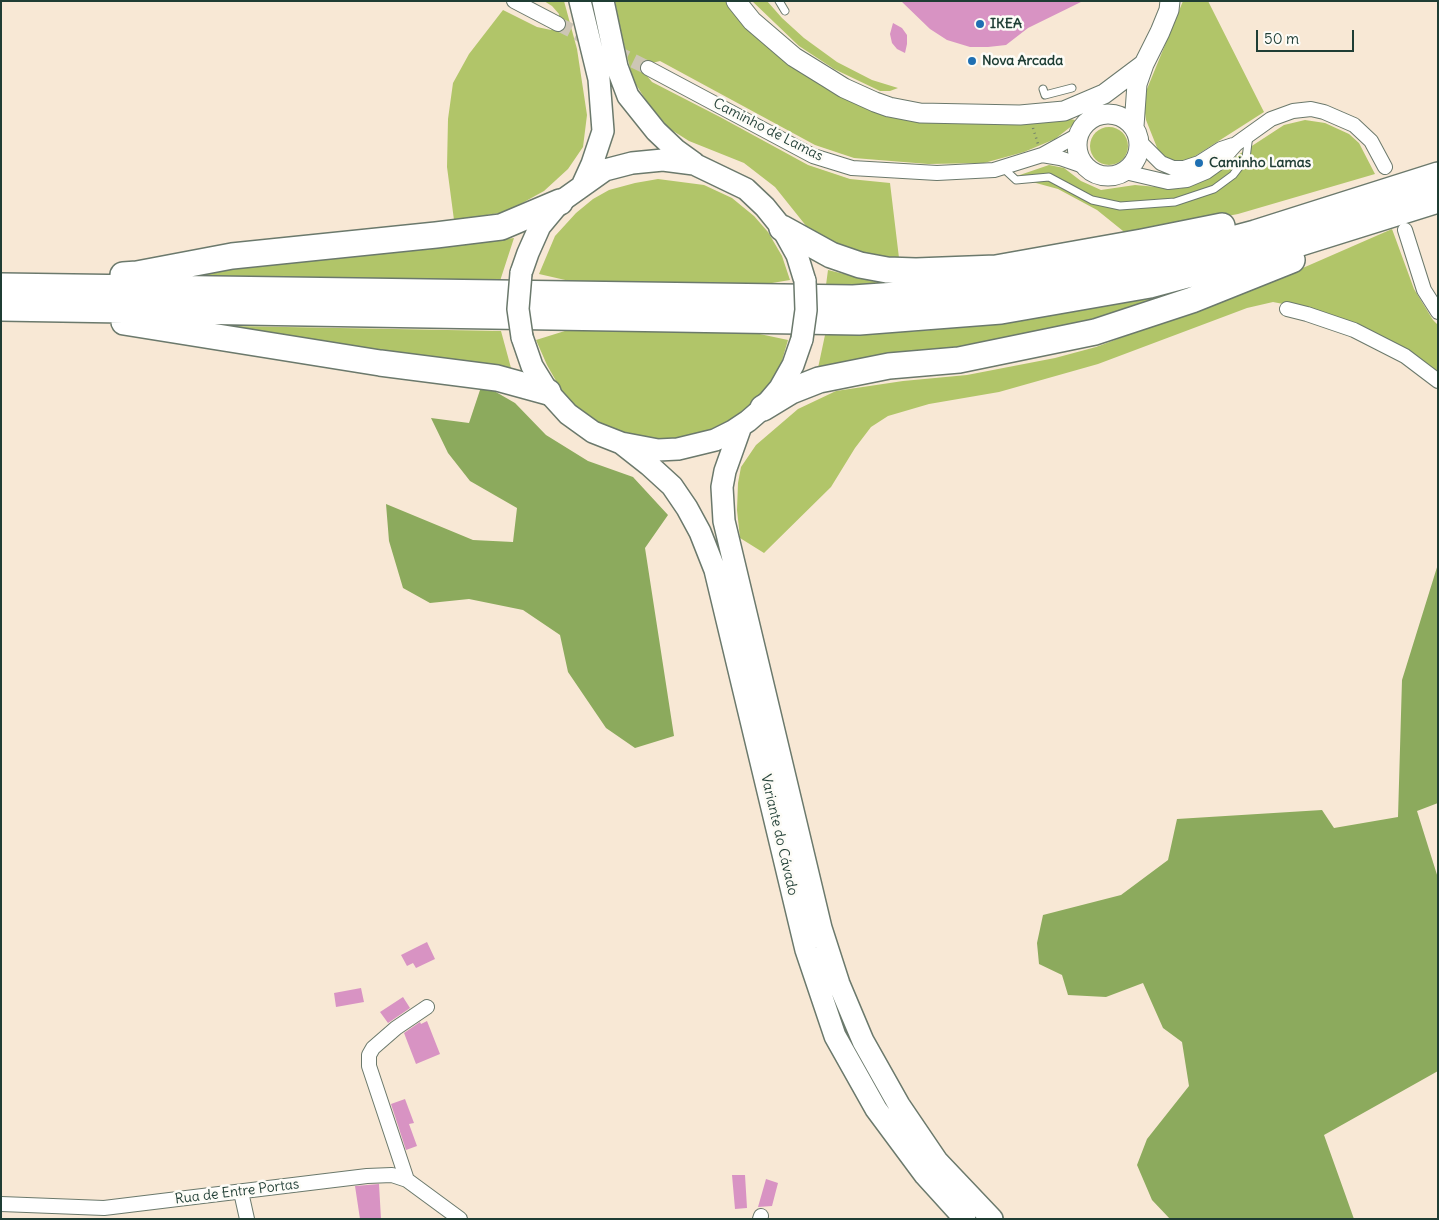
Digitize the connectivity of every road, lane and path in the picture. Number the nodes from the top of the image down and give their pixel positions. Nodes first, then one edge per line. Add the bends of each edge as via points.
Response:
1 (514, 1) edge
2 (580, 1) edge
3 (603, 1) edge
4 (736, 1) edge
5 (779, 1) edge
6 (1170, 1) edge
7 (785, 11) dead end
8 (558, 24) tunnel mouth
9 (1144, 64) junction
10 (648, 68) tunnel mouth
11 (1136, 84) junction
12 (1072, 88) dead end
13 (1043, 89) dead end
14 (1064, 111) junction
15 (1098, 117) junction
16 (1137, 134) junction
17 (1078, 135) junction
18 (1249, 135) junction
19 (1236, 144) junction
20 (1042, 154) junction
21 (694, 164) junction
22 (1002, 167) junction
23 (1086, 167) junction
24 (1385, 167) dead end
25 (1125, 172) junction
26 (1438, 175) edge
27 (582, 186) junction
28 (1375, 195) junction
29 (1438, 200) edge
30 (560, 202) junction
31 (1374, 220) junction
32 (782, 228) junction
33 (1404, 230) dead end
34 (1, 276) edge
35 (1, 286) edge
36 (1, 308) edge
37 (1287, 309) dead end
38 (1438, 312) edge
39 (1, 318) edge
40 (1438, 381) edge
41 (548, 392) junction
42 (763, 408) junction
43 (741, 426) junction
44 (621, 443) junction
45 (427, 1008) dead end
46 (407, 1180) junction
47 (241, 1192) junction
48 (1, 1204) edge
49 (247, 1219) edge
50 (460, 1219) edge
51 (965, 1219) edge
52 (992, 1219) edge

1 - 8 street
2 - 27 main road via 599,79 603,131
3 - 21 main road via 617,68 628,96 656,131
4 - 14 street via 752,21 794,57 844,88 889,107 952,115
5 - 7 lane
6 - 9 street via 1160,32
9 - 11 street
9 - 14 street via 1104,94
10 - 22 street, Caminho de Lamas via 813,156 852,168 937,173
11 - 15 street via 1121,104
11 - 16 street
12 - 13 lane via 1045,95
14 - 15 street via 1081,118
15 - 16 street via 1116,114 1126,119
15 - 17 street via 1083,126
16 - 19 street via 1161,164 1172,168 1199,163
16 - 25 street via 1139,154
17 - 20 street, Caminho de Lamas
17 - 23 street via 1079,156
18 - 19 street
18 - 22 lane via 1246,158 1233,175 1214,189 1175,202 1120,206 1092,200 1049,178 1016,180
18 - 24 street via 1271,119 1293,112 1317,110 1354,125 1371,141
19 - 25 street via 1220,162 1187,180 1168,182
20 - 22 street, Caminho de Lamas
20 - 23 street
21 - 27 main road via 663,160 632,163 605,170
21 - 32 main road via 746,189
23 - 25 street via 1104,176
26 - 28 highway
27 - 30 main road
28 - 32 highway via 1343,193 1267,216 996,268 916,271 860,265 831,255
28 - 35 highway via 1255,233 1146,262 999,288 853,298
29 - 31 highway
30 - 34 highway via 501,227 232,256 137,274
30 - 41 main road, bridge via 540,226 528,253 521,273 518,309 522,337 532,366
31 - 36 highway via 1150,285 1001,311 859,322
31 - 42 highway via 1343,241 1192,300 1095,332 959,360 889,366 819,380 791,391
32 - 42 main road, bridge via 798,255 805,281 806,310 794,365
33 - 38 street via 1424,290
37 - 40 street via 1354,330 1405,356
39 - 41 highway via 127,322 274,347 497,378
41 - 44 main road via 568,414
42 - 43 main road
43 - 44 main road via 715,440 678,449 658,450
43 - 52 main road, Variante do Cávado via 722,487 724,521 821,928 839,984 863,1041 899,1105 937,1161
44 - 51 main road, Variante do Cávado via 672,486 700,532 715,570 806,950 835,1036 876,1109 925,1175
45 - 46 street via 396,1028 369,1055 369,1066
46 - 47 street, Rua de Entre Portas via 392,1175 367,1176
46 - 50 street, Rua de Entre Portas
47 - 48 street, Rua de Entre Portas via 104,1208
47 - 49 street

